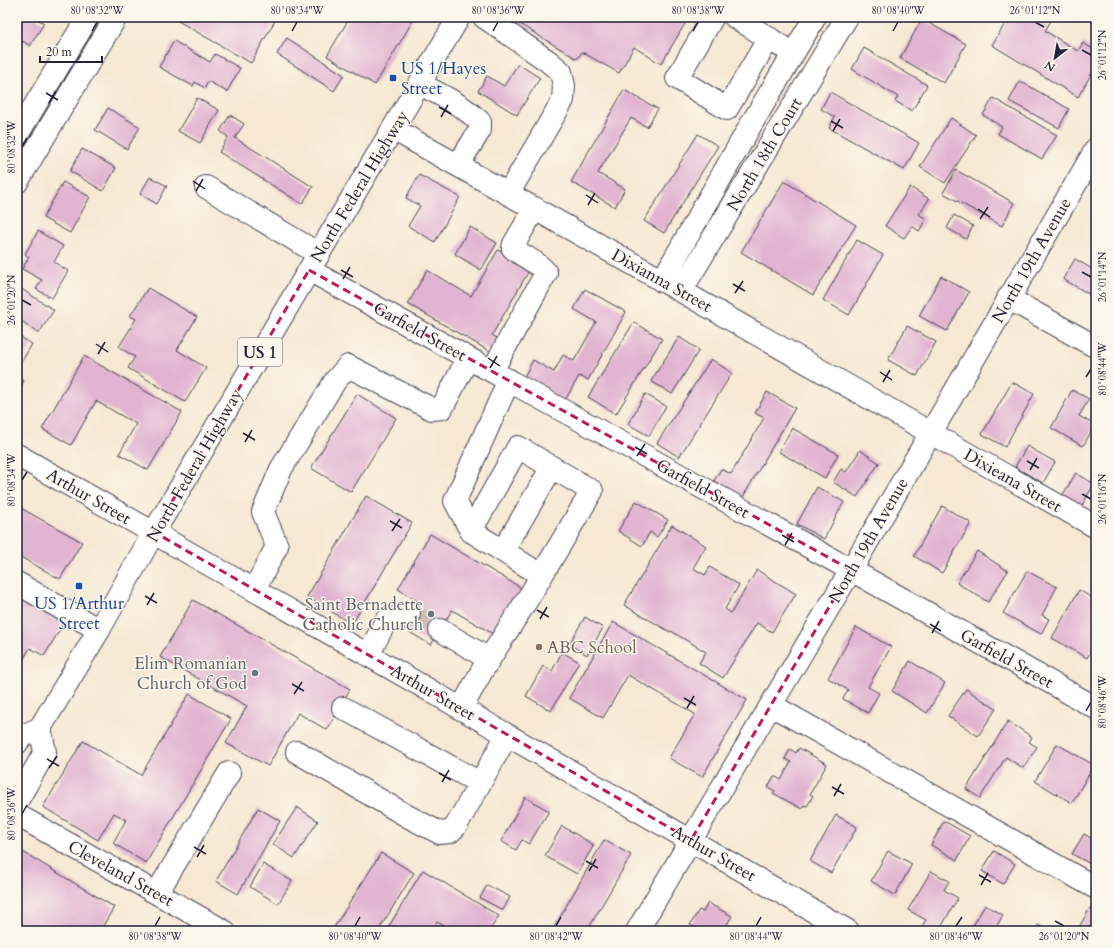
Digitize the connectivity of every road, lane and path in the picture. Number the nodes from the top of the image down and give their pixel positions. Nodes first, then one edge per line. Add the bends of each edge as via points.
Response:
1 (88, 17) edge
2 (116, 17) edge
3 (459, 17) edge
4 (484, 17) edge
5 (713, 17) edge
6 (735, 17) edge
7 (816, 17) edge
8 (847, 17) edge
9 (770, 38) junction
10 (794, 53) junction
11 (818, 64) junction
12 (420, 84) junction
13 (393, 129) junction
14 (17, 135) edge
15 (1094, 157) edge
16 (458, 165) junction
17 (17, 182) edge
18 (206, 187) dead end
19 (508, 194) junction
20 (535, 208) junction
21 (314, 262) junction
22 (662, 281) junction
23 (681, 291) junction
24 (1008, 298) junction
25 (1096, 347) edge
26 (468, 358) junction
27 (500, 375) junction
28 (930, 433) junction
29 (17, 455) edge
30 (552, 467) junction
31 (1096, 527) edge
32 (471, 531) junction
33 (154, 532) junction
34 (503, 551) junction
35 (851, 570) junction
36 (541, 575) junction
37 (17, 583) edge
38 (254, 590) junction
39 (409, 614) tunnel mouth
40 (99, 630) junction
41 (440, 630) tunnel mouth
42 (368, 655) junction
43 (489, 659) junction
44 (771, 705) junction
45 (343, 708) dead end
46 (461, 708) junction
47 (1096, 708) edge
48 (40, 728) junction
49 (507, 735) junction
50 (17, 743) edge
51 (296, 752) dead end
52 (229, 773) dead end
53 (480, 784) junction
54 (17, 801) edge
55 (17, 815) edge
56 (691, 840) junction
57 (1096, 888) edge
58 (157, 893) junction
59 (224, 931) edge
60 (637, 931) edge
61 (848, 931) edge

1 - 14 street
2 - 17 street
3 - 12 street, North Federal Highway / US 1
4 - 19 street via 561,72 564,86 564,100
5 - 9 street via 677,78 727,110
6 - 9 street
7 - 10 street, North 18th Court
8 - 11 street, North 18th Court
9 - 10 street
10 - 11 street
10 - 22 street, North 18th Court
11 - 23 street, North 18th Court
12 - 13 street, North Federal Highway / US 1
12 - 16 street via 460,106 480,122 480,130
13 - 16 street, Dixianna Street
13 - 21 street, North Federal Highway / US 1
15 - 24 street, North 19th Avenue
16 - 19 street, Dixianna Street
18 - 21 street, Garfield Street
19 - 20 street, Dixianna Street
20 - 22 street, Dixianna Street
20 - 27 street via 513,248 546,273
21 - 26 street, Garfield Street
21 - 33 street, North Federal Highway / US 1
22 - 23 street, Dixianna Street
23 - 28 street, Dixianna Street
24 - 25 street
24 - 28 street, North 19th Avenue
26 - 27 street, Garfield Street
26 - 38 street via 442,408 432,409 348,366 335,381 280,469 263,512 277,546
27 - 32 street via 455,501
27 - 35 street, Garfield Street
28 - 31 street, Dixieana Street
28 - 35 street, North 19th Avenue
29 - 33 street, Arthur Street
30 - 32 street via 518,447
30 - 34 street
30 - 36 street via 592,491
32 - 34 street
33 - 38 street, Arthur Street
33 - 40 street, North Federal Highway / US 1
34 - 36 street
35 - 44 street, North 19th Avenue
35 - 47 street, Garfield Street
36 - 43 street
37 - 40 street
38 - 42 street, Arthur Street
39 - 42 street via 386,621
40 - 48 street, North Federal Highway / US 1
41 - 43 street
42 - 46 street, Arthur Street
43 - 46 street
44 - 56 street, North 19th Avenue
44 - 57 street
45 - 53 street
46 - 49 street, Arthur Street
48 - 50 street via 21,737
48 - 54 street via 45,752
49 - 53 street
49 - 56 street, Arthur Street
51 - 53 street via 440,833 450,832 456,826
52 - 58 street
55 - 58 street, Cleveland Street
56 - 60 street, North 19th Avenue
56 - 61 street, Arthur Street
58 - 59 street, Cleveland Street

